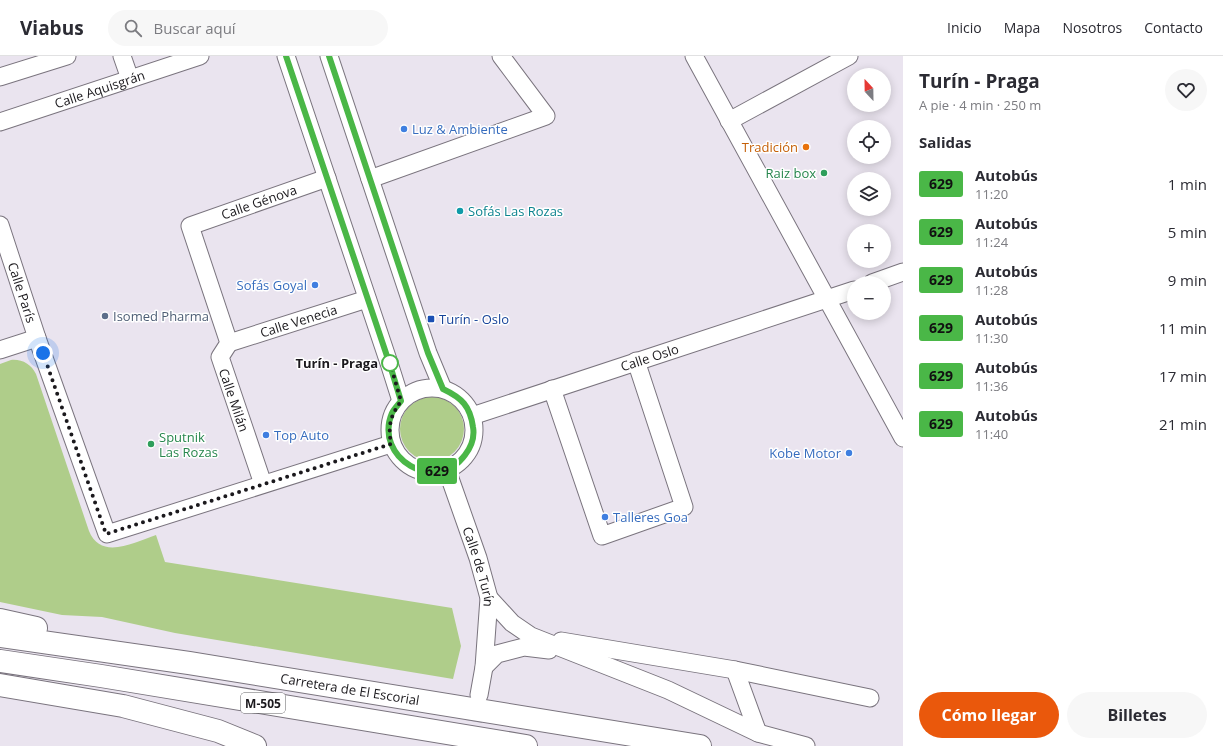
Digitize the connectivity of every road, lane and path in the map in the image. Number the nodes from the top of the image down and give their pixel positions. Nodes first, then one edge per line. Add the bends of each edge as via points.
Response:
1 (66, 56) edge
2 (122, 56) edge
3 (200, 56) edge
4 (286, 56) edge
5 (329, 56) edge
6 (501, 56) edge
7 (694, 56) edge
8 (849, 56) edge
9 (0, 77) edge
10 (130, 79) junction
11 (0, 122) edge
12 (730, 122) junction
13 (327, 178) junction
14 (370, 179) junction
15 (0, 224) edge
16 (903, 272) edge
17 (891, 276) edge
18 (847, 293) edge
19 (367, 299) junction
20 (827, 300) junction
21 (37, 338) junction
22 (229, 343) junction
23 (0, 350) edge
24 (636, 362) junction
25 (443, 389) junction
26 (552, 389) junction
27 (401, 401) junction
28 (472, 416) junction
29 (903, 438) edge
30 (391, 444) junction
31 (447, 470) junction
32 (263, 484) junction
33 (489, 598) junction
34 (0, 620) edge
35 (0, 636) edge
36 (531, 636) junction
37 (575, 654) junction
38 (0, 661) edge
39 (189, 663) junction
40 (484, 667) junction
41 (735, 670) junction
42 (0, 685) edge
43 (479, 695) tunnel mouth
44 (870, 698) dead end
45 (758, 733) junction
46 (255, 746) edge
47 (526, 746) edge
48 (700, 746) edge
49 (806, 746) edge

1 - 9 street
2 - 10 street
3 - 10 street, Calle Aquisgrán
4 - 13 street
5 - 14 street
6 - 14 street via 546,116
7 - 12 street
8 - 12 street
10 - 11 street, Calle Aquisgrán
12 - 20 street
13 - 19 street
13 - 22 street, Calle Génova via 190,226
14 - 25 street via 428,353
15 - 21 street, Calle París
16 - 17 street
18 - 20 street, Calle Oslo
19 - 22 street, Calle Venecia
19 - 27 street
20 - 24 street, Calle Oslo
20 - 29 street
21 - 23 street
21 - 32 street, Calle París via 106,534
22 - 32 street, Calle Milán via 220,357
24 - 26 street, Calle Oslo
24 - 26 street via 684,507 602,536
25 - 27 street via 420,389
25 - 28 street via 456,395
26 - 28 street, Calle Oslo
27 - 30 street via 392,414 389,429
28 - 31 street via 474,433 470,448 460,462
30 - 31 street via 400,459 413,469 430,473
30 - 32 street
31 - 33 street, Calle de Turín via 478,558
33 - 36 street via 512,623
33 - 40 street, Calle de Turín
34 - 39 highway
35 - 39 highway, Carretera de El Escorial / M-505
36 - 37 street
36 - 41 street
37 - 40 street via 524,647 497,654
37 - 45 street via 668,690
38 - 47 highway, Carretera de El Escorial / M-505
39 - 48 highway, Carretera de El Escorial / M-505
40 - 43 street, Calle de Turín
41 - 44 street
41 - 45 street
42 - 46 highway via 123,706 218,732
45 - 49 street

